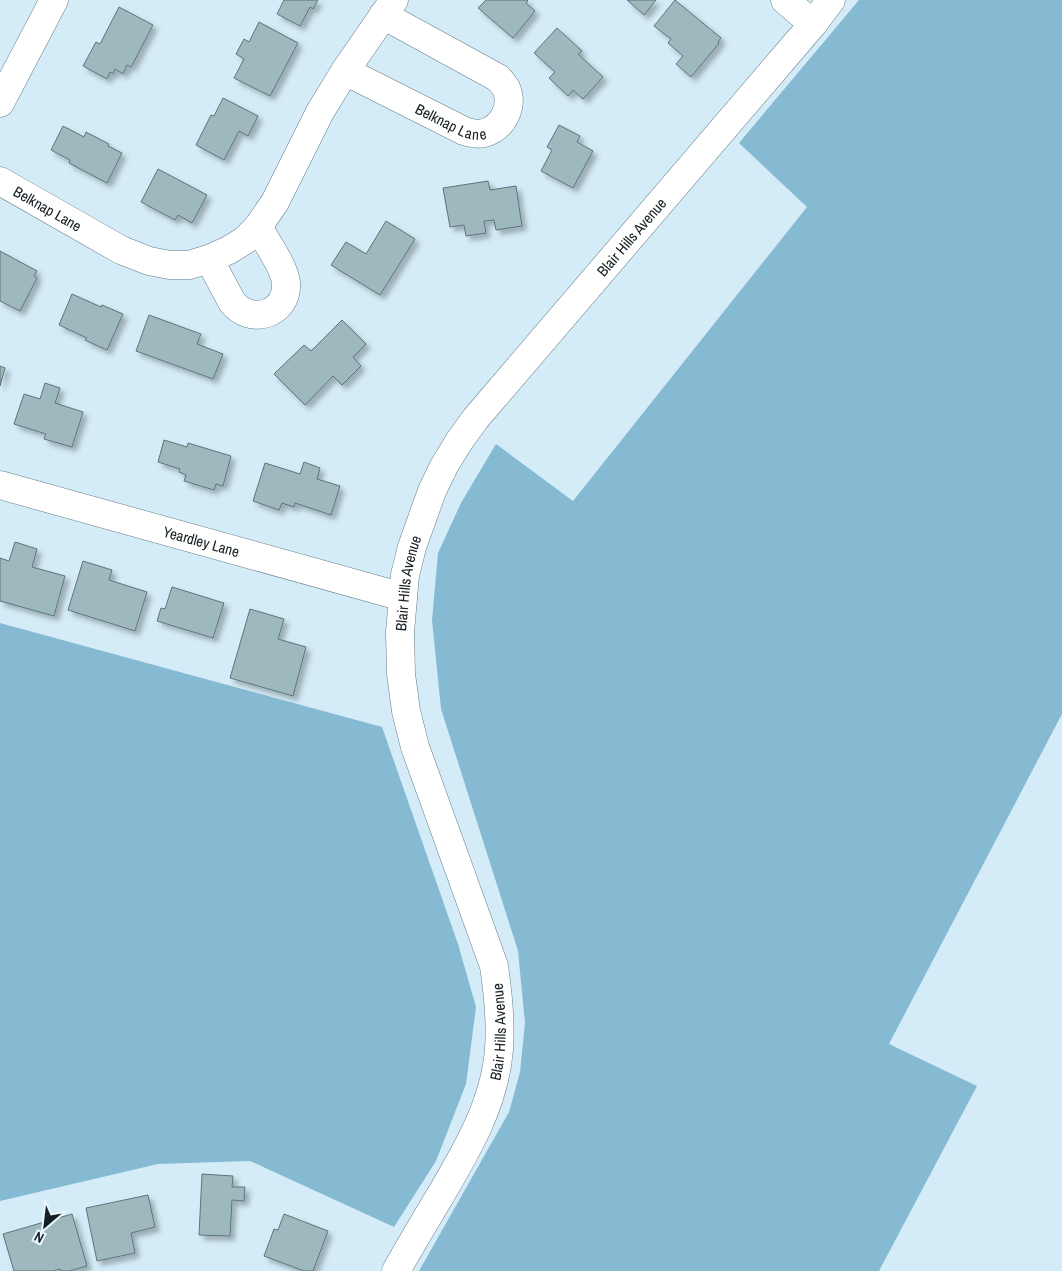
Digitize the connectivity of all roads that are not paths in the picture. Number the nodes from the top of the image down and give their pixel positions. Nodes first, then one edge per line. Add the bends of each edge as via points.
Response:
1 (54, 0) edge
2 (785, 0) edge
3 (831, 0) edge
4 (388, 7) edge
5 (813, 24) junction
6 (345, 71) junction
7 (0, 103) edge
8 (0, 181) edge
9 (258, 227) junction
10 (209, 259) junction
11 (0, 485) edge
12 (403, 597) junction
13 (396, 1271) edge

1 - 7 street
2 - 5 street
3 - 5 street, Blair Hills Avenue
4 - 6 street, Belknap Lane
4 - 6 street, Belknap Lane via 498,78 506,88 509,101 504,119 495,128 473,134
5 - 12 street, Blair Hills Avenue via 460,440 444,466 421,520 405,575
6 - 9 street, Belknap Lane via 320,112 275,202
8 - 10 street, Belknap Lane via 121,250 149,261 189,265
9 - 10 street, Belknap Lane via 230,250
9 - 10 street via 283,270 286,282 280,303 271,312 247,314 236,308
11 - 12 street, Yeardley Lane
12 - 13 street, Blair Hills Avenue via 401,674 406,711 415,747 494,966 500,1024 495,1073 480,1123

